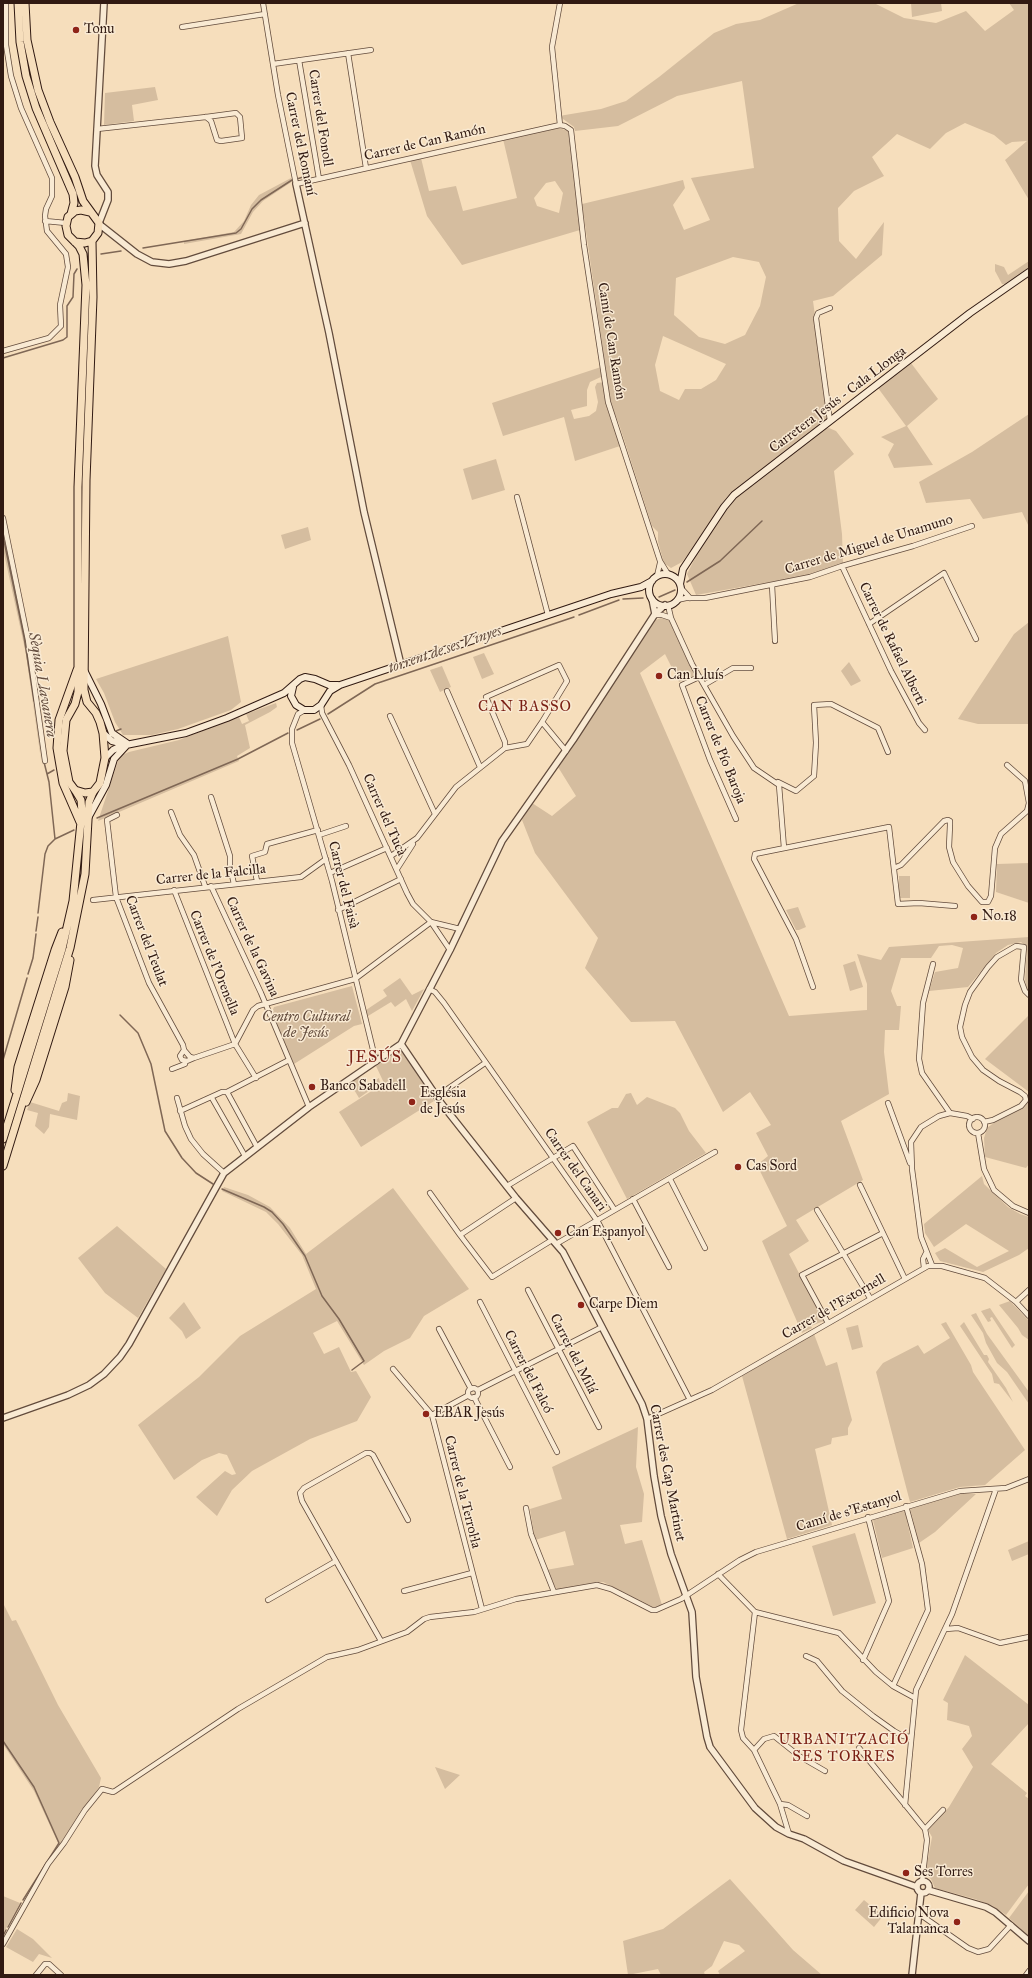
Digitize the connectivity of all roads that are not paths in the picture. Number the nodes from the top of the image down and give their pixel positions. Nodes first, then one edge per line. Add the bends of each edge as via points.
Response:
1 (6, 3) edge
2 (18, 3) edge
3 (26, 3) edge
4 (104, 3) edge
5 (264, 3) edge
6 (560, 3) edge
7 (5, 10) edge
8 (265, 14) junction
9 (182, 27) dead end
10 (371, 50) dead end
11 (348, 54) junction
12 (299, 60) junction
13 (273, 64) junction
14 (206, 117) junction
15 (560, 125) junction
16 (97, 129) junction
17 (366, 168) junction
18 (319, 179) junction
19 (296, 184) junction
20 (104, 211) junction
21 (92, 213) junction
22 (71, 214) junction
23 (46, 220) junction
24 (66, 223) junction
25 (99, 223) junction
26 (305, 223) junction
27 (112, 233) junction
28 (94, 238) junction
29 (75, 242) junction
30 (1029, 272) edge
31 (830, 308) dead end
32 (3, 351) edge
33 (830, 421) junction
34 (517, 497) dead end
35 (3, 518) edge
36 (972, 526) dead end
37 (660, 561) junction
38 (842, 566) junction
39 (683, 568) junction
40 (669, 574) junction
41 (657, 576) junction
42 (652, 581) junction
43 (772, 585) junction
44 (680, 586) junction
45 (637, 588) junction
46 (651, 598) junction
47 (690, 598) junction
48 (677, 600) junction
49 (667, 605) junction
50 (654, 614) junction
51 (548, 615) junction
52 (671, 618) junction
53 (869, 624) junction
54 (976, 639) dead end
55 (775, 641) dead end
56 (401, 665) junction
57 (750, 668) dead end
58 (81, 670) junction
59 (700, 676) junction
60 (320, 682) junction
61 (340, 685) junction
62 (704, 685) junction
63 (293, 687) junction
64 (447, 691) dead end
65 (278, 696) junction
66 (324, 698) junction
67 (294, 703) junction
68 (321, 705) junction
69 (90, 707) junction
70 (73, 708) junction
71 (305, 710) junction
72 (313, 710) junction
73 (322, 713) junction
74 (298, 714) junction
75 (390, 716) dead end
76 (542, 722) junction
77 (925, 730) dead end
78 (103, 733) junction
79 (128, 744) junction
80 (505, 748) junction
81 (566, 750) junction
82 (888, 752) dead end
83 (105, 758) junction
84 (45, 761) dead end
85 (1008, 765) dead end
86 (480, 767) junction
87 (777, 782) junction
88 (75, 790) junction
89 (93, 792) junction
90 (211, 798) dead end
91 (171, 812) dead end
92 (435, 814) junction
93 (117, 815) dead end
94 (88, 818) junction
95 (736, 819) dead end
96 (81, 824) junction
97 (346, 826) dead end
98 (318, 832) junction
99 (417, 838) junction
100 (387, 848) junction
101 (784, 848) junction
102 (391, 856) junction
103 (326, 859) junction
104 (894, 868) junction
105 (397, 869) junction
106 (330, 873) junction
107 (401, 879) junction
108 (257, 881) junction
109 (234, 884) junction
110 (205, 886) junction
111 (211, 886) junction
112 (174, 890) junction
113 (116, 897) junction
114 (93, 900) dead end
115 (955, 906) dead end
116 (338, 910) junction
117 (431, 922) junction
118 (460, 929) junction
119 (450, 950) junction
120 (933, 964) dead end
121 (355, 979) junction
122 (813, 987) dead end
123 (429, 989) junction
124 (1029, 995) edge
125 (266, 1004) junction
126 (235, 1044) junction
127 (401, 1044) junction
128 (184, 1050) junction
129 (194, 1058) junction
130 (289, 1060) junction
131 (185, 1062) junction
132 (376, 1062) junction
133 (485, 1063) junction
134 (172, 1069) dead end
135 (256, 1078) junction
136 (228, 1092) junction
137 (436, 1097) junction
138 (177, 1098) dead end
139 (212, 1098) junction
140 (888, 1103) dead end
141 (309, 1107) junction
142 (180, 1111) junction
143 (950, 1113) junction
144 (973, 1119) junction
145 (984, 1122) junction
146 (978, 1133) junction
147 (3, 1139) edge
148 (258, 1147) junction
149 (715, 1152) dead end
150 (245, 1156) junction
151 (552, 1158) junction
152 (3, 1166) edge
153 (912, 1169) junction
154 (224, 1173) junction
155 (670, 1179) junction
156 (860, 1185) dead end
157 (507, 1186) junction
158 (430, 1193) dead end
159 (516, 1198) junction
160 (633, 1199) junction
161 (614, 1209) junction
162 (817, 1210) dead end
163 (1029, 1213) edge
164 (596, 1220) junction
165 (883, 1233) junction
166 (460, 1235) junction
167 (554, 1242) junction
168 (705, 1248) dead end
169 (843, 1253) junction
170 (926, 1253) junction
171 (932, 1265) junction
172 (669, 1267) dead end
173 (924, 1268) junction
174 (905, 1279) junction
175 (528, 1290) dead end
176 (1029, 1290) edge
177 (870, 1298) junction
178 (480, 1302) dead end
179 (1016, 1302) junction
180 (1029, 1316) edge
181 (828, 1323) junction
182 (602, 1327) junction
183 (439, 1329) dead end
184 (558, 1349) junction
185 (393, 1369) dead end
186 (516, 1371) junction
187 (471, 1390) junction
188 (478, 1390) junction
189 (467, 1396) junction
190 (474, 1397) junction
191 (690, 1400) junction
192 (432, 1415) junction
193 (3, 1418) edge
194 (647, 1419) junction
195 (599, 1427) dead end
196 (557, 1452) dead end
197 (510, 1468) dead end
198 (1029, 1479) edge
199 (996, 1489) junction
200 (906, 1506) junction
201 (526, 1508) dead end
202 (868, 1517) junction
203 (408, 1520) dead end
204 (336, 1561) junction
205 (472, 1573) junction
206 (718, 1574) junction
207 (404, 1591) dead end
208 (554, 1592) junction
209 (686, 1596) junction
210 (268, 1600) dead end
211 (482, 1609) junction
212 (755, 1612) junction
213 (946, 1629) junction
214 (1029, 1637) edge
215 (380, 1641) junction
216 (806, 1656) dead end
217 (863, 1660) junction
218 (893, 1686) junction
219 (914, 1698) junction
220 (911, 1737) junction
221 (859, 1748) dead end
222 (754, 1750) junction
223 (825, 1771) dead end
224 (780, 1804) junction
225 (905, 1805) junction
226 (943, 1810) dead end
227 (808, 1816) dead end
228 (925, 1829) junction
229 (789, 1834) junction
230 (922, 1882) junction
231 (917, 1887) junction
232 (928, 1890) junction
233 (921, 1893) junction
234 (918, 1913) junction
235 (1011, 1925) junction
236 (1029, 1941) edge
237 (3, 1944) edge
238 (1029, 1971) edge
239 (36, 1975) edge
240 (61, 1975) edge
241 (912, 1975) edge
242 (1026, 1975) edge

1 - 7 street
2 - 22 main road via 20,42 26,76 36,108 73,194
3 - 21 main road via 27,40 38,90 83,201
4 - 16 street
5 - 8 street, Carrer del Romaní
6 - 15 street via 552,47
7 - 23 street via 6,45 11,76 26,121 52,178 52,196 46,209
8 - 9 street
8 - 13 street, Carrer del Romaní
10 - 11 street
11 - 12 street
11 - 17 street
12 - 13 street
12 - 18 street, Carrer del Fonoll
13 - 19 street, Carrer del Romaní
14 - 14 street via 236,113 240,117 242,138 217,140 211,121
14 - 16 street
15 - 17 street, Carrer de Can Ramón
15 - 37 street, Camí de Can Ramón via 569,128 573,137 584,245 608,402
16 - 20 street via 96,170 108,196 108,204
17 - 18 street, Carrer de Can Ramón
18 - 19 street, Carrer de Can Ramón
19 - 26 street, Carrer del Romaní
20 - 21 street
20 - 25 street
21 - 22 main road via 78,210
21 - 25 main road
22 - 24 main road
23 - 24 street
23 - 32 street via 49,236 60,246 68,260 68,274 60,305 61,326 49,338
24 - 29 main road via 68,235
25 - 27 street
25 - 28 main road
26 - 27 street via 186,261 169,264 160,264 144,258
26 - 56 street, Carrer del Romaní via 364,512
27 - 28 street
28 - 29 main road via 84,243
28 - 58 main road
29 - 58 main road via 83,254 86,285 78,487
30 - 33 main road, Carretera Jesús - Cala Llonga via 970,313
31 - 33 street via 818,313 816,318
33 - 39 main road, Carretera Jesús - Cala Llonga via 728,500
34 - 51 street
35 - 84 street via 28,640
36 - 38 street, Carrer de Miguel de Unamuno
37 - 40 street, Camí de Can Ramón
37 - 41 street, Camí de Can Ramón
38 - 43 street, Carrer de Miguel de Unamuno via 810,577
38 - 53 street, Carrer de Rafael Alberti
39 - 40 main road
39 - 44 main road, Carretera Jesús - Cala Llonga
40 - 41 main road
40 - 44 main road via 677,579
41 - 42 main road
42 - 45 main road
42 - 46 main road via 649,588
43 - 47 street, Carrer de Miguel de Unamuno via 705,598
43 - 55 street, Carrer de Miguel de Unamuno
44 - 47 street
44 - 48 main road
45 - 46 main road
45 - 51 main road via 614,592
46 - 49 main road via 658,604
46 - 50 street
47 - 48 street, Carrer de Miguel de Unamuno
48 - 49 main road
49 - 50 street
49 - 52 street
50 - 52 street
50 - 81 street
51 - 56 main road
52 - 59 street
53 - 54 street via 944,573
53 - 77 street, Carrer de Rafael Alberti via 919,724
56 - 61 main road
57 - 62 street via 733,668
58 - 69 main road via 84,695
58 - 70 main road
58 - 79 main road via 101,704 112,733
58 - 96 main road via 59,720 57,748 63,783
59 - 62 street
59 - 95 street, Carrer de Pío Baroja via 682,685 710,760
60 - 61 main road
60 - 63 main road via 305,677
60 - 66 main road via 325,692
61 - 66 main road
62 - 87 street via 750,763
63 - 65 main road
63 - 67 main road via 291,691
64 - 86 street
65 - 67 main road
65 - 79 main road via 193,730
66 - 68 main road
67 - 71 main road
67 - 74 street
68 - 72 main road
68 - 73 street, Carrer del Tucà
69 - 70 main road
69 - 78 main road via 99,717
70 - 88 main road via 65,724 63,751 67,776
71 - 72 main road
71 - 74 street
72 - 73 street
73 - 100 street, Carrer del Tucà
74 - 98 street, Carrer del Faisà via 292,729 292,742
75 - 92 street
76 - 80 street via 527,744
76 - 80 street via 566,685 567,678 559,665 487,696
76 - 81 street
78 - 79 main road via 116,743
78 - 83 main road
79 - 83 main road via 112,750
79 - 94 main road via 114,759 106,785
80 - 86 street
81 - 118 street via 502,841
82 - 87 street via 878,728 831,704 814,704 814,776 796,791
83 - 89 main road via 100,783
85 - 104 street via 1025,781 1029,802 1027,811 1001,834 995,848 991,896 988,902 982,902 968,886 953,862 948,847 948,820 944,821 901,865
86 - 92 street via 456,787
87 - 101 street via 780,789
88 - 89 main road
88 - 96 main road via 82,805
89 - 94 main road via 88,802
90 - 109 street via 230,856
91 - 110 street via 180,835 194,855
92 - 99 street
93 - 113 street, Carrer del Teulat via 107,820
94 - 152 main road via 85,874 70,948
96 - 147 main road via 77,873 68,922
97 - 98 street
98 - 103 street, Carrer del Faisà
98 - 108 street via 267,844 265,852 252,856
99 - 102 street
99 - 105 street
100 - 102 street, Carrer del Tucà
100 - 106 street
101 - 104 street via 889,826
101 - 122 street via 755,854 754,859 796,939
102 - 105 street, Carrer del Tucà
103 - 106 street, Carrer del Faisà
103 - 108 street, Carrer de la Falcilla via 301,877
104 - 115 street via 898,904
105 - 107 street, Carrer del Tucà
106 - 116 street, Carrer del Faisà
107 - 116 street
107 - 117 street, Carrer del Tucà via 413,904
108 - 109 street, Carrer de la Falcilla
109 - 111 street, Carrer de la Falcilla
110 - 111 street, Carrer de la Falcilla
110 - 112 street, Carrer de la Falcilla
111 - 125 street, Carrer de la Gavina
112 - 113 street, Carrer de la Falcilla
112 - 126 street, Carrer de l'Orenella
113 - 114 street, Carrer de la Falcilla
113 - 128 street, Carrer del Teulat via 149,983
116 - 121 street, Carrer del Faisà
117 - 118 street
117 - 119 street, Carrer del Tucà
117 - 121 street
118 - 119 street
119 - 123 street
120 - 143 street via 923,1003 919,1059 922,1073
121 - 125 street
121 - 132 street, Carrer del Faisà
123 - 127 street
123 - 133 street, Carrer del Canari via 435,992
124 - 145 street via 1021,980 1024,947 1016,946 997,957 988,967 970,992 965,1005 960,1027 972,1057 983,1070 1020,1092 1026,1100 1021,1106
125 - 126 street via 253,1010
125 - 130 street, Carrer de la Gavina
126 - 129 street
126 - 135 street, Carrer de l'Orenella
127 - 132 street
127 - 137 street, Carrer des Cap Martinet
128 - 129 street
128 - 131 street via 180,1056
129 - 131 street
130 - 135 street
130 - 141 street, Carrer de la Gavina
131 - 134 street
132 - 141 street
133 - 137 street
133 - 151 street, Carrer del Canari
135 - 136 street
136 - 139 street via 222,1092
136 - 148 street
137 - 157 street, Carrer des Cap Martinet
138 - 142 street
139 - 142 street
139 - 150 street
140 - 153 street
141 - 148 street
142 - 154 street via 191,1139
143 - 144 street
143 - 153 street via 929,1121 914,1135 911,1142
144 - 145 street via 979,1118
144 - 146 street via 970,1128
145 - 146 street via 984,1129
146 - 163 street via 984,1169 994,1190 1013,1206
148 - 150 street
149 - 155 street
150 - 154 street
151 - 157 street
151 - 161 street via 571,1147 575,1148
151 - 164 street, Carrer del Canari
153 - 170 street via 921,1237
154 - 193 street via 129,1344 112,1366 97,1380 77,1391
155 - 160 street
155 - 168 street
156 - 165 street
157 - 159 street, Carrer des Cap Martinet
158 - 166 street
159 - 166 street
159 - 167 street, Carrer des Cap Martinet
160 - 161 street
160 - 172 street
161 - 164 street
162 - 169 street
164 - 167 street
164 - 191 street, Carrer del Canari
165 - 169 street
165 - 174 street
166 - 167 street via 492,1277
167 - 182 street, Carrer des Cap Martinet via 567,1258
169 - 177 street
169 - 181 street via 802,1276
170 - 171 street
170 - 173 street via 923,1259
171 - 173 street, Carrer de l'Estornell
171 - 179 street via 985,1278
173 - 174 street, Carrer de l'Estornell
174 - 177 street, Carrer de l'Estornell
175 - 184 street, Carrer del Milá
176 - 179 street
177 - 181 street, Carrer de l'Estornell
178 - 186 street, Carrer del Falcó
179 - 180 street
181 - 191 street, Carrer de l'Estornell
182 - 184 street
182 - 194 street, Carrer des Cap Martinet via 642,1404
183 - 187 street
184 - 186 street
184 - 195 street, Carrer del Milá
185 - 192 street, Carrer de la Terrol·la
186 - 188 street
186 - 196 street, Carrer del Falcó
187 - 188 street
187 - 189 street
188 - 190 street
189 - 190 street
189 - 192 street
190 - 197 street
191 - 194 street, Carrer de l'Estornell
192 - 205 street, Carrer de la Terrol·la
194 - 209 street, Carrer des Cap Martinet via 661,1516
198 - 199 street, Camí de s'Estanyol via 1017,1485
199 - 200 street, Camí de s'Estanyol via 960,1491
199 - 213 street
200 - 202 street, Camí de s'Estanyol
200 - 218 street via 922,1564 928,1610
201 - 208 street via 531,1534
202 - 206 street, Camí de s'Estanyol via 751,1553
202 - 217 street via 889,1601
203 - 204 street via 370,1452 304,1488 300,1493 302,1501
204 - 210 street
204 - 215 street
205 - 207 street
205 - 211 street, Carrer de la Terrol·la
206 - 209 street, Camí de s'Estanyol
206 - 212 street
208 - 209 street, Camí de s'Estanyol via 602,1586 652,1610
208 - 211 street, Camí de s'Estanyol
209 - 229 street, Carrer des Cap Martinet via 694,1623 696,1677 710,1747 755,1808 776,1827
211 - 215 street, Camí de s'Estanyol via 424,1619 407,1632
212 - 217 street via 834,1630
212 - 222 street via 741,1730 743,1738
213 - 214 street via 958,1628 1000,1643
213 - 219 street
215 - 237 street, Camí de s'Estanyol via 358,1650 327,1657 238,1708 115,1791 102,1789 48,1864
216 - 220 street via 817,1662 842,1691 873,1716 894,1732
217 - 218 street
218 - 219 street
219 - 220 street
220 - 225 street
221 - 225 street
222 - 223 street via 764,1739 774,1736 799,1756
222 - 224 street
224 - 227 street via 788,1805
224 - 229 street
225 - 228 street
226 - 228 street
228 - 230 street via 927,1840
229 - 231 street, Carrer des Cap Martinet via 804,1839 844,1861
230 - 231 street
230 - 232 street via 928,1885
231 - 233 street
232 - 233 street
232 - 235 street via 986,1907
233 - 234 street
234 - 235 street via 968,1948 978,1952 989,1949
234 - 241 street
235 - 236 street
238 - 242 street
239 - 240 street via 45,1964 49,1964

